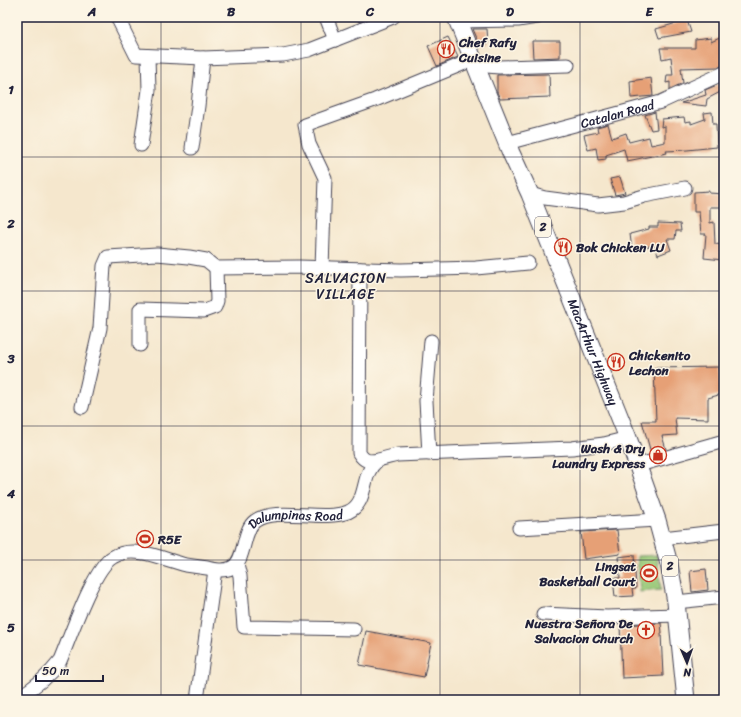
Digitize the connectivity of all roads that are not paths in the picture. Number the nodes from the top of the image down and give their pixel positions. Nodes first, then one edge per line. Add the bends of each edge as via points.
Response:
1 (117, 17) edge
2 (326, 17) edge
3 (393, 17) edge
4 (537, 17) edge
5 (457, 19) edge
6 (336, 40) junction
7 (148, 56) junction
8 (203, 58) junction
9 (474, 62) junction
10 (568, 64) dead end
11 (724, 73) edge
12 (507, 143) junction
13 (141, 145) dead end
14 (192, 148) dead end
15 (685, 188) dead end
16 (530, 194) junction
17 (528, 263) dead end
18 (216, 268) junction
19 (322, 268) junction
20 (360, 269) junction
21 (431, 341) dead end
22 (140, 346) dead end
23 (82, 407) dead end
24 (628, 438) junction
25 (724, 441) edge
26 (429, 454) junction
27 (378, 460) junction
28 (638, 465) junction
29 (657, 520) junction
30 (519, 528) dead end
31 (724, 531) edge
32 (663, 538) junction
33 (238, 564) junction
34 (214, 570) junction
35 (724, 597) edge
36 (677, 608) junction
37 (543, 614) dead end
38 (354, 629) dead end
39 (17, 698) edge
40 (198, 700) edge
41 (686, 700) edge

1 - 7 street via 136,55
2 - 6 street
3 - 6 street
4 - 5 street via 518,20
5 - 9 main road, MacArthur Highway / 2
6 - 8 street via 309,50 283,55
7 - 8 street
7 - 13 street via 149,90
8 - 14 street
9 - 10 street via 499,67
9 - 12 main road, MacArthur Highway / 2
9 - 19 street via 305,125 309,144 325,178
11 - 12 street, Catalan Road via 661,102
12 - 16 main road, MacArthur Highway / 2
15 - 16 street via 624,202 598,205
16 - 24 main road, MacArthur Highway / 2
17 - 20 street via 476,268
18 - 19 street
18 - 22 street via 215,307 204,311 140,309
18 - 23 street via 206,260 189,256 156,254 108,257 104,266 100,328
19 - 20 street
20 - 27 street via 359,453 370,462
21 - 26 street via 426,401
24 - 26 street via 572,448
24 - 28 main road, MacArthur Highway / 2
25 - 28 street
26 - 27 street
27 - 33 street, Dalumpinas Road via 366,478 362,498 350,511 335,515 282,514 254,521
28 - 29 main road, MacArthur Highway / 2
29 - 30 street
29 - 32 main road, MacArthur Highway / 2
31 - 32 street
32 - 36 main road, MacArthur Highway / 2
33 - 34 street via 231,569
33 - 38 street via 244,627
34 - 39 street via 133,552 112,557 94,578 60,661 40,683
34 - 40 street
35 - 36 street
36 - 37 street via 608,617
36 - 41 main road, MacArthur Highway / 2

